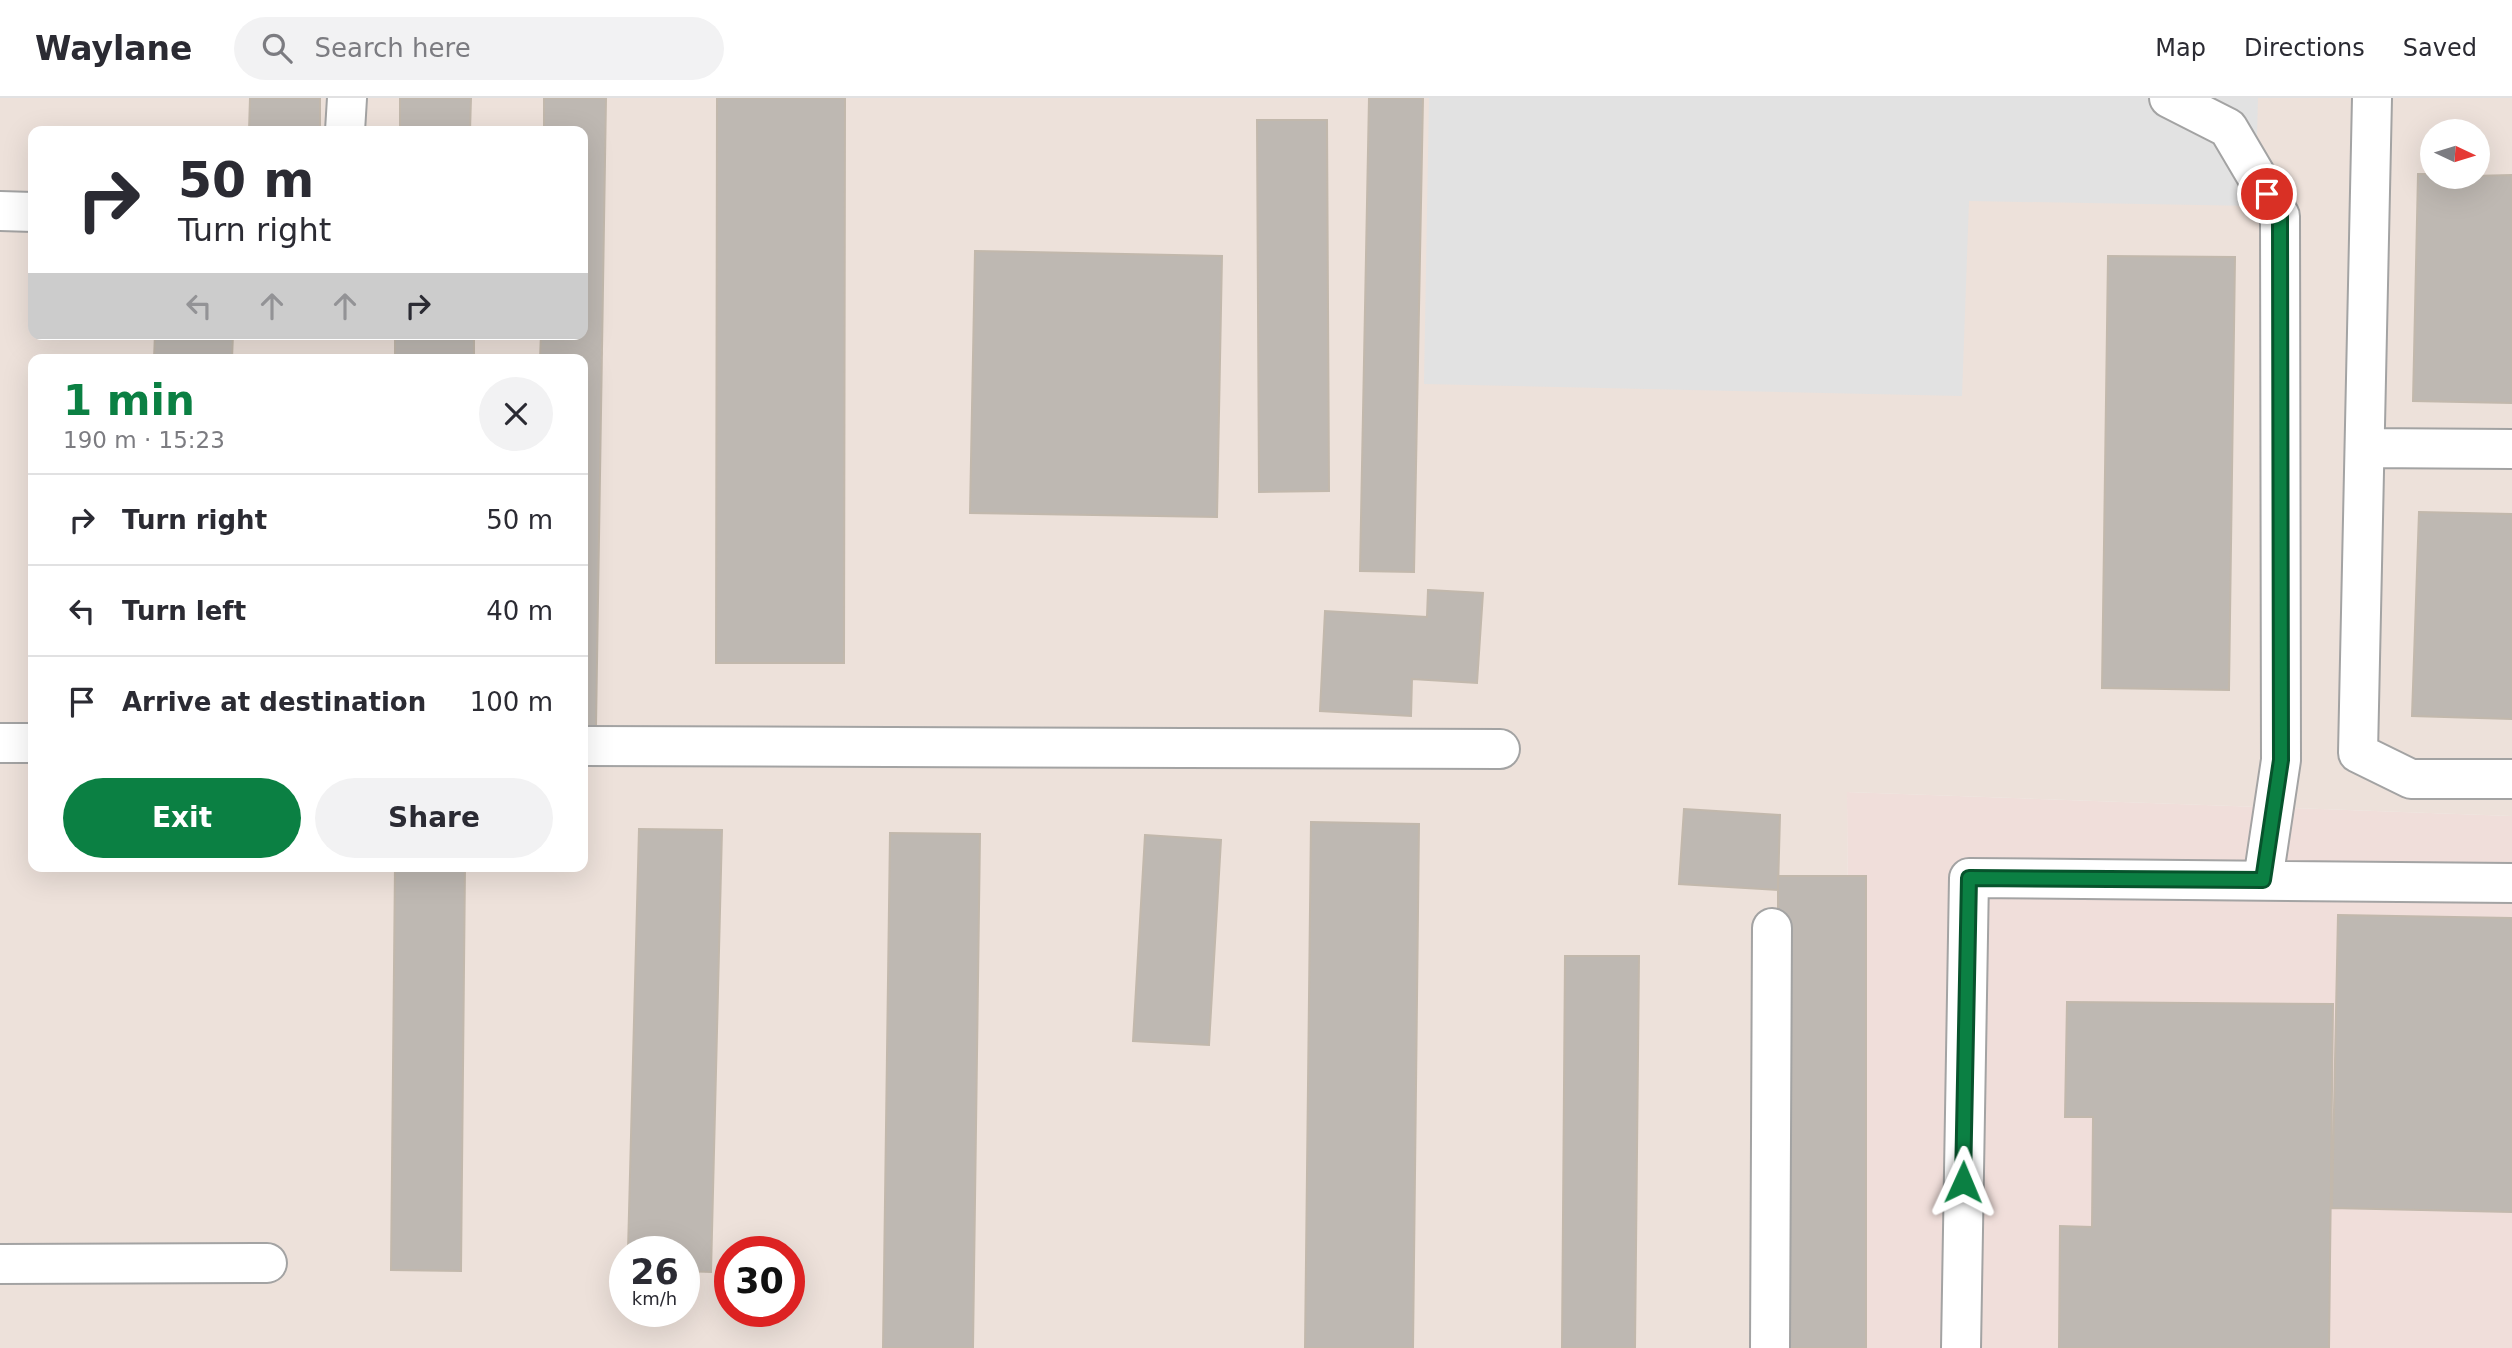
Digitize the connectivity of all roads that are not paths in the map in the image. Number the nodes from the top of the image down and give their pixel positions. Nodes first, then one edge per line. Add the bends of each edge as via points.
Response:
1 (347, 98) edge
2 (2169, 98) edge
3 (2372, 98) edge
4 (345, 126) edge
5 (0, 211) edge
6 (28, 212) edge
7 (2365, 448) junction
8 (2512, 449) edge
9 (0, 743) edge
10 (28, 743) edge
11 (588, 746) edge
12 (1500, 749) dead end
13 (2512, 779) edge
14 (2263, 880) junction
15 (2512, 883) edge
16 (1772, 928) dead end
17 (0, 1264) edge
18 (267, 1264) dead end
19 (1770, 1348) edge
20 (1961, 1348) edge

1 - 4 street
2 - 14 street via 2228,128 2280,216 2281,760
3 - 7 street
5 - 6 street
7 - 8 street
7 - 13 street via 2358,753 2411,779
9 - 10 street
11 - 12 street
14 - 15 street
14 - 20 street via 1969,878
16 - 19 street
17 - 18 street

